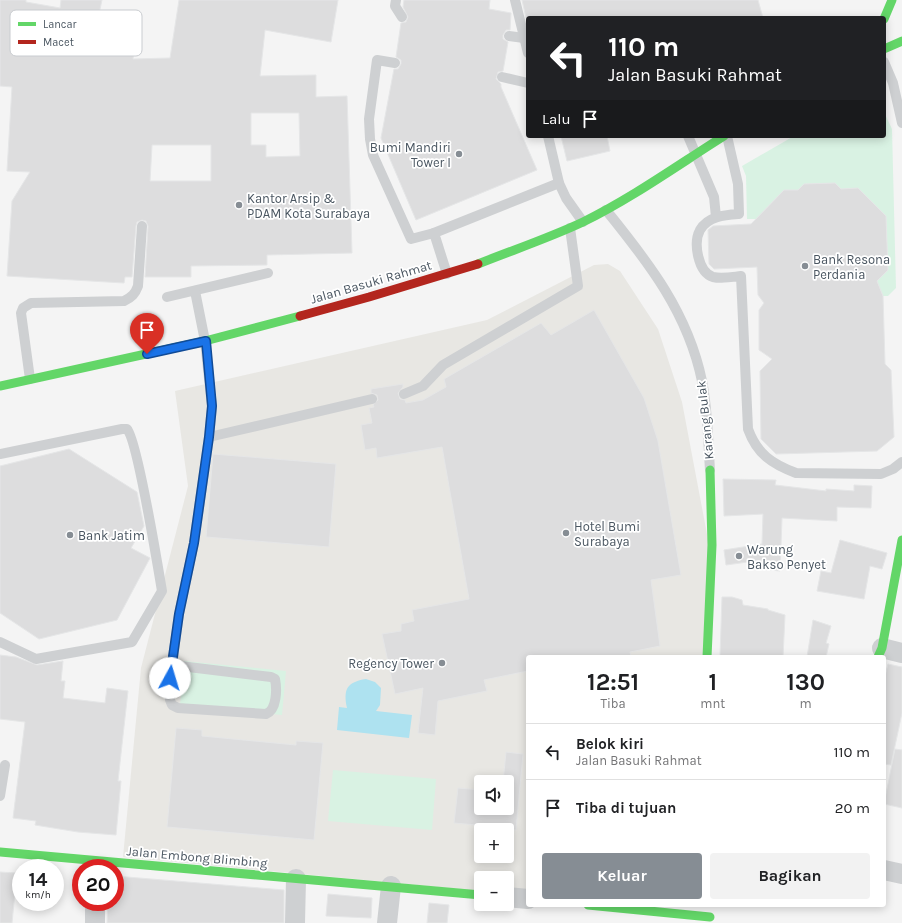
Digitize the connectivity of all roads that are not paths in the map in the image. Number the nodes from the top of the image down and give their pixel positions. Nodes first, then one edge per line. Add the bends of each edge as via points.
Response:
1 (396, 0) edge
2 (515, 0) edge
3 (892, 0) edge
4 (885, 16) edge
5 (402, 17) dead end
6 (509, 36) dead end
7 (524, 38) junction
8 (902, 41) edge
9 (526, 46) edge
10 (886, 48) edge
11 (395, 63) dead end
12 (886, 67) edge
13 (502, 77) dead end
14 (526, 83) edge
15 (902, 123) edge
16 (548, 138) edge
17 (689, 138) edge
18 (721, 138) edge
19 (727, 138) edge
20 (696, 154) junction
21 (559, 183) junction
22 (606, 210) junction
23 (716, 216) junction
24 (583, 222) junction
25 (142, 226) dead end
26 (570, 228) junction
27 (434, 233) junction
28 (268, 273) dead end
29 (447, 274) junction
30 (194, 291) junction
31 (167, 297) dead end
32 (206, 341) junction
33 (30, 379) junction
34 (0, 386) edge
35 (404, 394) dead end
36 (372, 399) dead end
37 (209, 437) junction
38 (0, 454) edge
39 (902, 462) edge
40 (710, 470) joint
41 (902, 540) edge
42 (0, 642) edge
43 (880, 652) edge
44 (902, 653) edge
45 (707, 655) edge
46 (172, 665) junction
47 (5, 765) dead end
48 (0, 795) edge
49 (0, 852) edge
50 (72, 861) edge
51 (124, 866) edge
52 (886, 870) edge
53 (902, 874) edge
54 (296, 879) junction
55 (391, 886) junction
56 (474, 894) edge
57 (514, 898) edge
58 (526, 899) edge
59 (612, 907) edge
60 (95, 911) edge
61 (709, 915) edge
62 (95, 923) edge
63 (295, 923) edge
64 (387, 923) edge

1 - 5 lane via 395,6
2 - 7 lane
3 - 4 street
6 - 7 lane
7 - 9 lane
8 - 10 street
11 - 27 lane via 377,60 369,119 373,155 411,239
12 - 15 lane via 893,83
13 - 14 lane
16 - 21 lane
17 - 20 lane
18 - 20 street, Jalan Basuki Rahmat
19 - 23 lane via 738,184 739,214
20 - 22 street, Jalan Basuki Rahmat
20 - 23 lane via 714,197
21 - 24 lane
21 - 27 lane
22 - 24 street, Jalan Basuki Rahmat
22 - 40 lane, Karang Bulak via 661,280 686,329 702,381 708,425
23 - 39 lane via 700,230 698,256 704,269 712,276 741,276 748,429 761,454 796,473 881,474
24 - 26 street, Jalan Basuki Rahmat
25 - 33 lane via 138,286 130,298 124,301 31,303 23,308 21,313
26 - 29 street, Jalan Basuki Rahmat
26 - 35 lane via 578,286 443,365 422,386
27 - 29 lane
28 - 30 lane
29 - 32 street, Jalan Basuki Rahmat
30 - 31 lane
30 - 32 lane
32 - 33 street, Jalan Basuki Rahmat
32 - 37 lane via 212,406
33 - 34 street, Jalan Basuki Rahmat
36 - 37 lane
37 - 46 lane via 194,543 179,614
38 - 42 lane via 127,429 132,436 162,591 132,642 36,659
40 - 45 street, Karang Bulak via 712,545
41 - 43 street
43 - 44 street
46 - 46 lane via 272,677 276,683 274,708 266,714 178,708 172,705 170,700
47 - 48 lane
49 - 50 street, Jalan Embong Blimbing
51 - 54 street, Jalan Embong Blimbing
52 - 53 street
54 - 55 street, Jalan Embong Blimbing
54 - 63 street
55 - 56 street, Jalan Embong Blimbing
55 - 64 street
57 - 58 street
59 - 61 street
60 - 62 street

